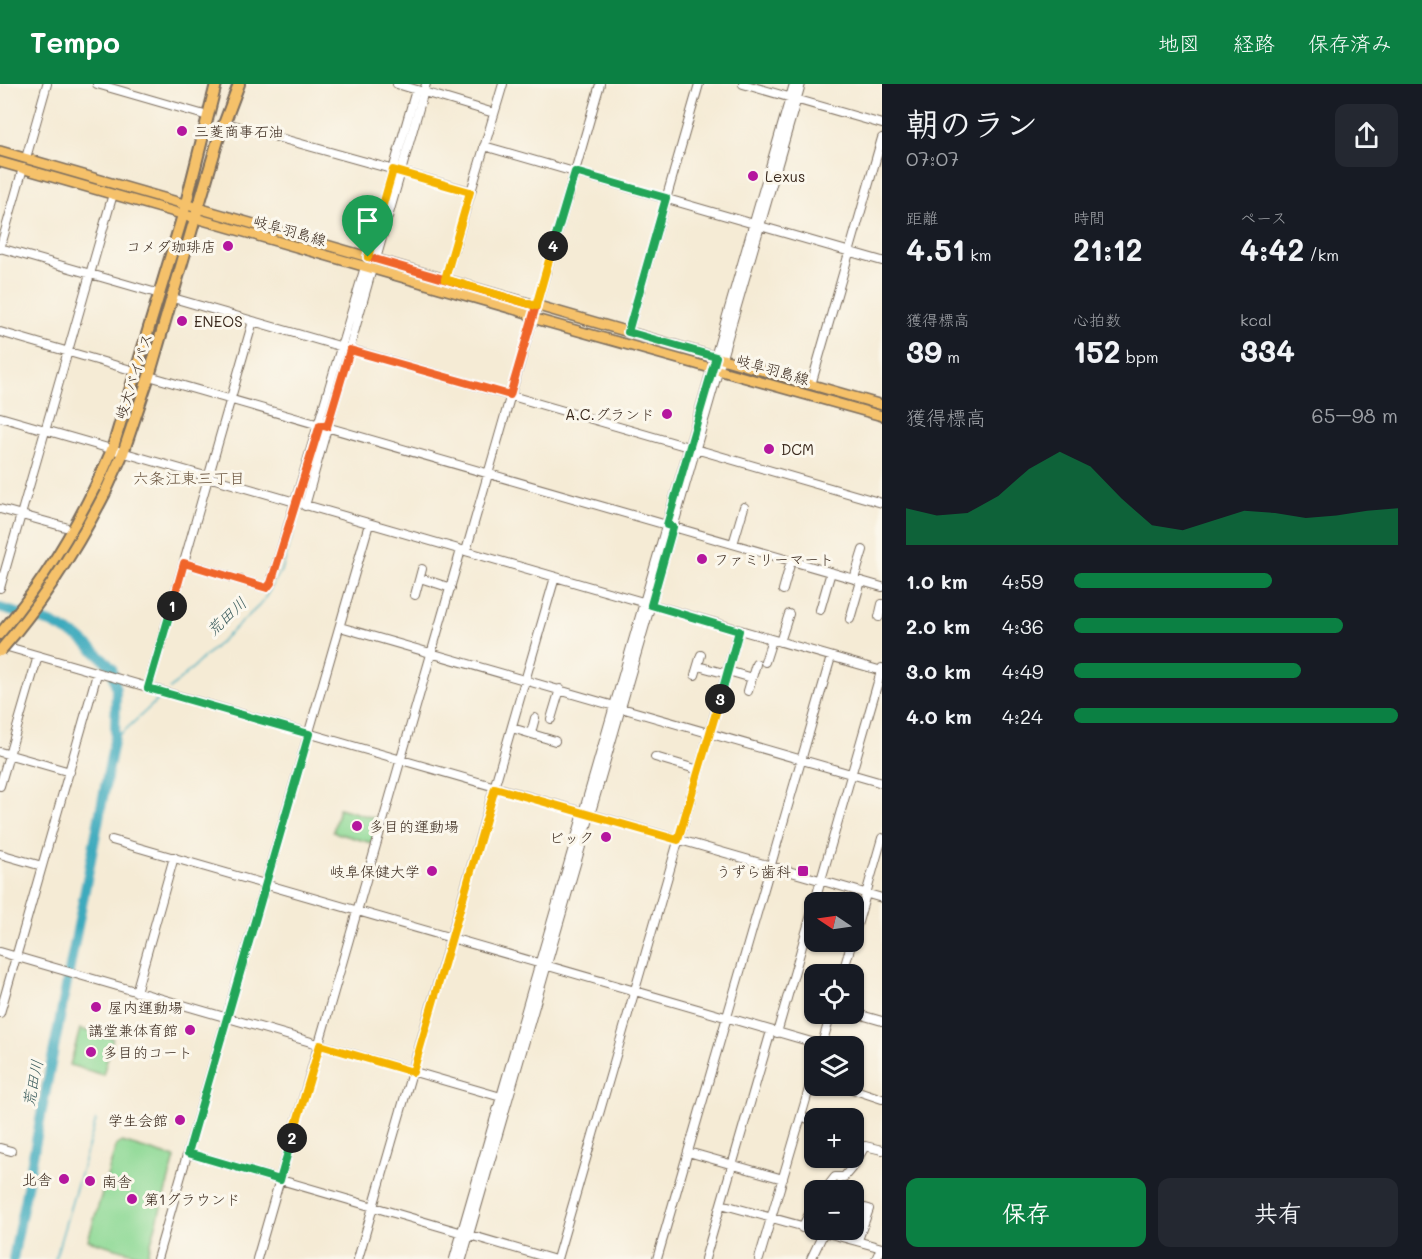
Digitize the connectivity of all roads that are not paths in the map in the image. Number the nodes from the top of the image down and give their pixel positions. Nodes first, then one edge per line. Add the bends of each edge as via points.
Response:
1 (47, 84) edge
2 (97, 84) edge
3 (216, 84) edge
4 (239, 84) edge
5 (396, 84) edge
6 (503, 84) edge
7 (600, 84) edge
8 (699, 84) edge
9 (742, 84) edge
10 (795, 84) edge
11 (801, 84) edge
12 (422, 88) edge
13 (794, 98) junction
14 (494, 113) junction
15 (208, 116) junction
16 (226, 123) junction
17 (882, 124) edge
18 (882, 138) edge
19 (484, 146) junction
20 (0, 150) edge
21 (27, 158) junction
22 (0, 162) edge
23 (23, 168) junction
24 (397, 171) junction
25 (575, 172) junction
26 (470, 192) junction
27 (113, 194) junction
28 (666, 198) junction
29 (185, 209) junction
30 (198, 213) junction
31 (757, 225) junction
32 (0, 248) edge
33 (849, 251) junction
34 (882, 261) edge
35 (370, 263) junction
36 (89, 274) junction
37 (445, 279) junction
38 (160, 294) junction
39 (173, 298) junction
40 (536, 306) junction
41 (532, 318) junction
42 (253, 321) junction
43 (0, 332) edge
44 (628, 332) junction
45 (346, 348) junction
46 (68, 352) junction
47 (719, 358) junction
48 (716, 368) junction
49 (138, 372) junction
50 (149, 376) junction
51 (811, 385) junction
52 (510, 395) junction
53 (232, 399) junction
54 (882, 405) edge
55 (882, 416) edge
56 (0, 417) edge
57 (324, 426) junction
58 (45, 430) junction
59 (693, 448) junction
60 (117, 451) junction
61 (487, 474) junction
62 (209, 478) junction
63 (882, 502) edge
64 (301, 504) junction
65 (744, 507) dead end
66 (0, 509) edge
67 (21, 515) junction
68 (369, 524) junction
69 (670, 526) junction
70 (65, 527) dead end
71 (733, 544) junction
72 (863, 550) dead end
73 (464, 551) junction
74 (791, 561) junction
75 (184, 563) junction
76 (422, 569) dead end
77 (831, 572) junction
78 (555, 577) junction
79 (420, 578) junction
80 (858, 580) junction
81 (882, 587) edge
82 (0, 588) edge
83 (451, 588) junction
84 (783, 590) dead end
85 (415, 595) dead end
86 (648, 604) junction
87 (882, 604) edge
88 (820, 610) dead end
89 (789, 614) dead end
90 (879, 617) dead end
91 (850, 619) dead end
92 (340, 627) junction
93 (739, 631) junction
94 (0, 634) edge
95 (772, 640) junction
96 (780, 642) junction
97 (0, 645) edge
98 (0, 651) edge
99 (433, 652) junction
100 (701, 655) dead end
101 (38, 656) junction
102 (831, 657) junction
103 (765, 662) dead end
104 (756, 664) dead end
105 (698, 666) junction
106 (882, 669) edge
107 (727, 672) junction
108 (100, 674) junction
109 (695, 675) dead end
110 (752, 678) junction
111 (526, 679) junction
112 (148, 688) junction
113 (560, 689) junction
114 (748, 691) dead end
115 (618, 706) junction
116 (535, 718) dead end
117 (551, 719) dead end
118 (512, 728) junction
119 (531, 733) junction
120 (710, 733) junction
121 (309, 734) junction
122 (555, 741) dead end
123 (0, 752) edge
124 (9, 754) junction
125 (655, 757) dead end
126 (402, 760) junction
127 (801, 760) junction
128 (699, 770) junction
129 (70, 772) junction
130 (852, 774) junction
131 (882, 783) edge
132 (0, 786) edge
133 (495, 788) junction
134 (586, 814) junction
135 (882, 838) edge
136 (112, 840) dead end
137 (678, 840) junction
138 (0, 854) edge
139 (174, 857) junction
140 (42, 866) junction
141 (770, 867) junction
142 (820, 882) junction
143 (265, 885) junction
144 (865, 894) junction
145 (864, 898) edge
146 (882, 898) edge
147 (358, 911) junction
148 (452, 938) junction
149 (0, 952) edge
150 (16, 957) junction
151 (543, 964) junction
152 (634, 991) junction
153 (136, 992) junction
154 (0, 1012) edge
155 (864, 1016) edge
156 (227, 1018) junction
157 (727, 1018) junction
158 (882, 1021) edge
159 (774, 1032) junction
160 (804, 1041) edge
161 (320, 1045) junction
162 (413, 1072) junction
163 (864, 1093) edge
164 (808, 1096) edge
165 (501, 1097) junction
166 (882, 1099) edge
167 (802, 1116) joint
168 (0, 1148) edge
169 (864, 1148) edge
170 (882, 1150) edge
171 (11, 1151) dead end
172 (688, 1152) junction
173 (188, 1153) junction
174 (733, 1165) junction
175 (850, 1168) edge
176 (783, 1179) junction
177 (280, 1180) junction
178 (833, 1180) edge
179 (721, 1204) junction
180 (374, 1207) junction
181 (864, 1208) edge
182 (771, 1219) junction
183 (864, 1223) edge
184 (804, 1224) edge
185 (802, 1228) joint
186 (466, 1233) junction
187 (820, 1240) edge
188 (858, 1240) edge
189 (882, 1248) edge
190 (157, 1259) edge
191 (257, 1259) edge
192 (358, 1259) edge
193 (454, 1259) edge
194 (462, 1259) edge
195 (552, 1259) edge
196 (557, 1259) edge
197 (657, 1259) edge
198 (705, 1259) edge
199 (759, 1259) edge
200 (811, 1259) edge
201 (876, 1259) edge

1 - 21 street
2 - 15 street
3 - 15 highway, 岐大バイパス
4 - 16 highway, 岐大バイパス
5 - 12 street
6 - 14 street
7 - 25 street
8 - 28 street
9 - 13 street
10 - 13 street
11 - 13 street
12 - 14 street
12 - 24 street
13 - 17 street
13 - 31 street
14 - 19 street
15 - 29 highway, 岐大バイパス
16 - 24 street
16 - 30 highway, 岐大バイパス
18 - 33 street
19 - 25 street
19 - 26 street
20 - 21 main road, 岐阜羽島線
21 - 29 main road, 岐阜羽島線
22 - 23 main road, 岐阜羽島線
23 - 27 main road, 岐阜羽島線
23 - 32 street
24 - 26 street
24 - 35 street
25 - 28 street
25 - 40 street
26 - 37 street
27 - 29 main road, 岐阜羽島線
27 - 36 street
28 - 31 street
28 - 44 street
29 - 30 main road, 岐阜羽島線
29 - 38 highway, 岐大バイパス
30 - 35 main road, 岐阜羽島線
30 - 39 highway, 岐大バイパス
31 - 33 street
31 - 47 street
32 - 36 street
33 - 34 street
33 - 51 street
35 - 37 main road, 岐阜羽島線
35 - 41 main road, 岐阜羽島線 via 527,313
35 - 45 street
36 - 38 street
36 - 46 street
37 - 40 main road, 岐阜羽島線
38 - 49 highway, 岐大バイパス
39 - 42 street
39 - 50 highway, 岐大バイパス
40 - 41 street
40 - 44 main road, 岐阜羽島線
41 - 48 main road, 岐阜羽島線
41 - 52 street
42 - 45 street
42 - 53 street
43 - 46 street
44 - 47 main road, 岐阜羽島線
45 - 52 street
45 - 57 street
46 - 49 street
46 - 58 street
47 - 48 street
47 - 51 main road, 岐阜羽島線
48 - 55 main road, 岐阜羽島線
48 - 59 street
49 - 60 highway, 岐大バイパス
50 - 53 street
50 - 60 highway, 岐大バイパス
51 - 54 main road, 岐阜羽島線
52 - 59 street
52 - 61 street
53 - 57 street
53 - 62 street
56 - 58 street
57 - 61 street
57 - 64 street
58 - 60 street
58 - 67 street
59 - 63 street
59 - 69 street
60 - 62 street
60 - 94 highway, 岐大バイパス via 59,553
60 - 98 highway, 岐大バイパス, bridge via 105,493 56,577
61 - 69 street
61 - 73 street
62 - 64 street
62 - 75 street
64 - 68 street
64 - 75 street via 267,588
65 - 71 street
66 - 67 street
67 - 70 street
67 - 82 street
68 - 73 street
68 - 92 street
69 - 71 street
69 - 86 street
71 - 74 street
72 - 80 street
73 - 78 street
73 - 83 street
74 - 77 street
74 - 84 street
75 - 112 street
76 - 79 street
77 - 80 street
77 - 88 street
78 - 86 street
78 - 111 street
79 - 83 street
79 - 85 street
80 - 81 street
80 - 91 street
83 - 99 street
86 - 93 street
86 - 115 street
87 - 90 street
89 - 96 street
92 - 99 street
92 - 121 street
93 - 95 street
93 - 107 street
95 - 96 street
95 - 103 street
96 - 102 street
97 - 101 street
99 - 111 street
99 - 126 street
100 - 105 street
101 - 108 street
101 - 124 street
102 - 106 street
102 - 127 street
104 - 110 street
105 - 107 street
105 - 109 street
106 - 130 street
107 - 110 street
107 - 120 street
108 - 112 street
108 - 129 street
110 - 114 street
111 - 113 street
111 - 118 street
112 - 121 street
113 - 115 street
113 - 117 street
115 - 120 street
115 - 134 street
116 - 119 street
118 - 119 street
118 - 133 street
119 - 122 street
120 - 127 street
120 - 128 street
121 - 126 street
121 - 143 street
123 - 124 street
124 - 129 street
124 - 132 street
125 - 128 street
126 - 133 street
126 - 147 street
127 - 130 street
127 - 141 street
128 - 137 street
129 - 140 street
130 - 131 street
130 - 142 street
133 - 134 street
133 - 148 street
134 - 137 street
134 - 151 street
135 - 144 street
136 - 139 street
137 - 141 street
137 - 152 street
138 - 140 street
139 - 143 street
139 - 153 street
140 - 150 street
141 - 142 street
141 - 157 street
142 - 144 street
142 - 159 street
143 - 147 street
143 - 156 street
144 - 145 street
144 - 146 street
147 - 148 street
147 - 161 street
148 - 151 street
148 - 162 street
149 - 150 street
150 - 153 street
150 - 154 street
151 - 152 street
151 - 165 street
151 - 186 street
152 - 157 street
152 - 196 street
153 - 156 street
155 - 158 street
156 - 161 street
156 - 173 street
157 - 159 street
157 - 172 street
159 - 160 street
159 - 174 street
161 - 162 street
161 - 177 street
162 - 165 street
162 - 180 street
163 - 166 street
164 - 167 street
165 - 186 street
167 - 176 street
168 - 171 street
169 - 170 street via 867,1144
172 - 174 street
172 - 197 street
173 - 177 street
173 - 190 street
174 - 176 street
174 - 179 street
175 - 178 street via 844,1177
176 - 182 street
177 - 180 street
177 - 191 street
179 - 182 street
179 - 198 street
180 - 186 street
180 - 192 street
181 - 183 street via 869,1209
182 - 185 street
182 - 199 street
184 - 185 street
186 - 193 street
186 - 194 street
186 - 195 street
187 - 200 street
188 - 189 street
189 - 201 street

